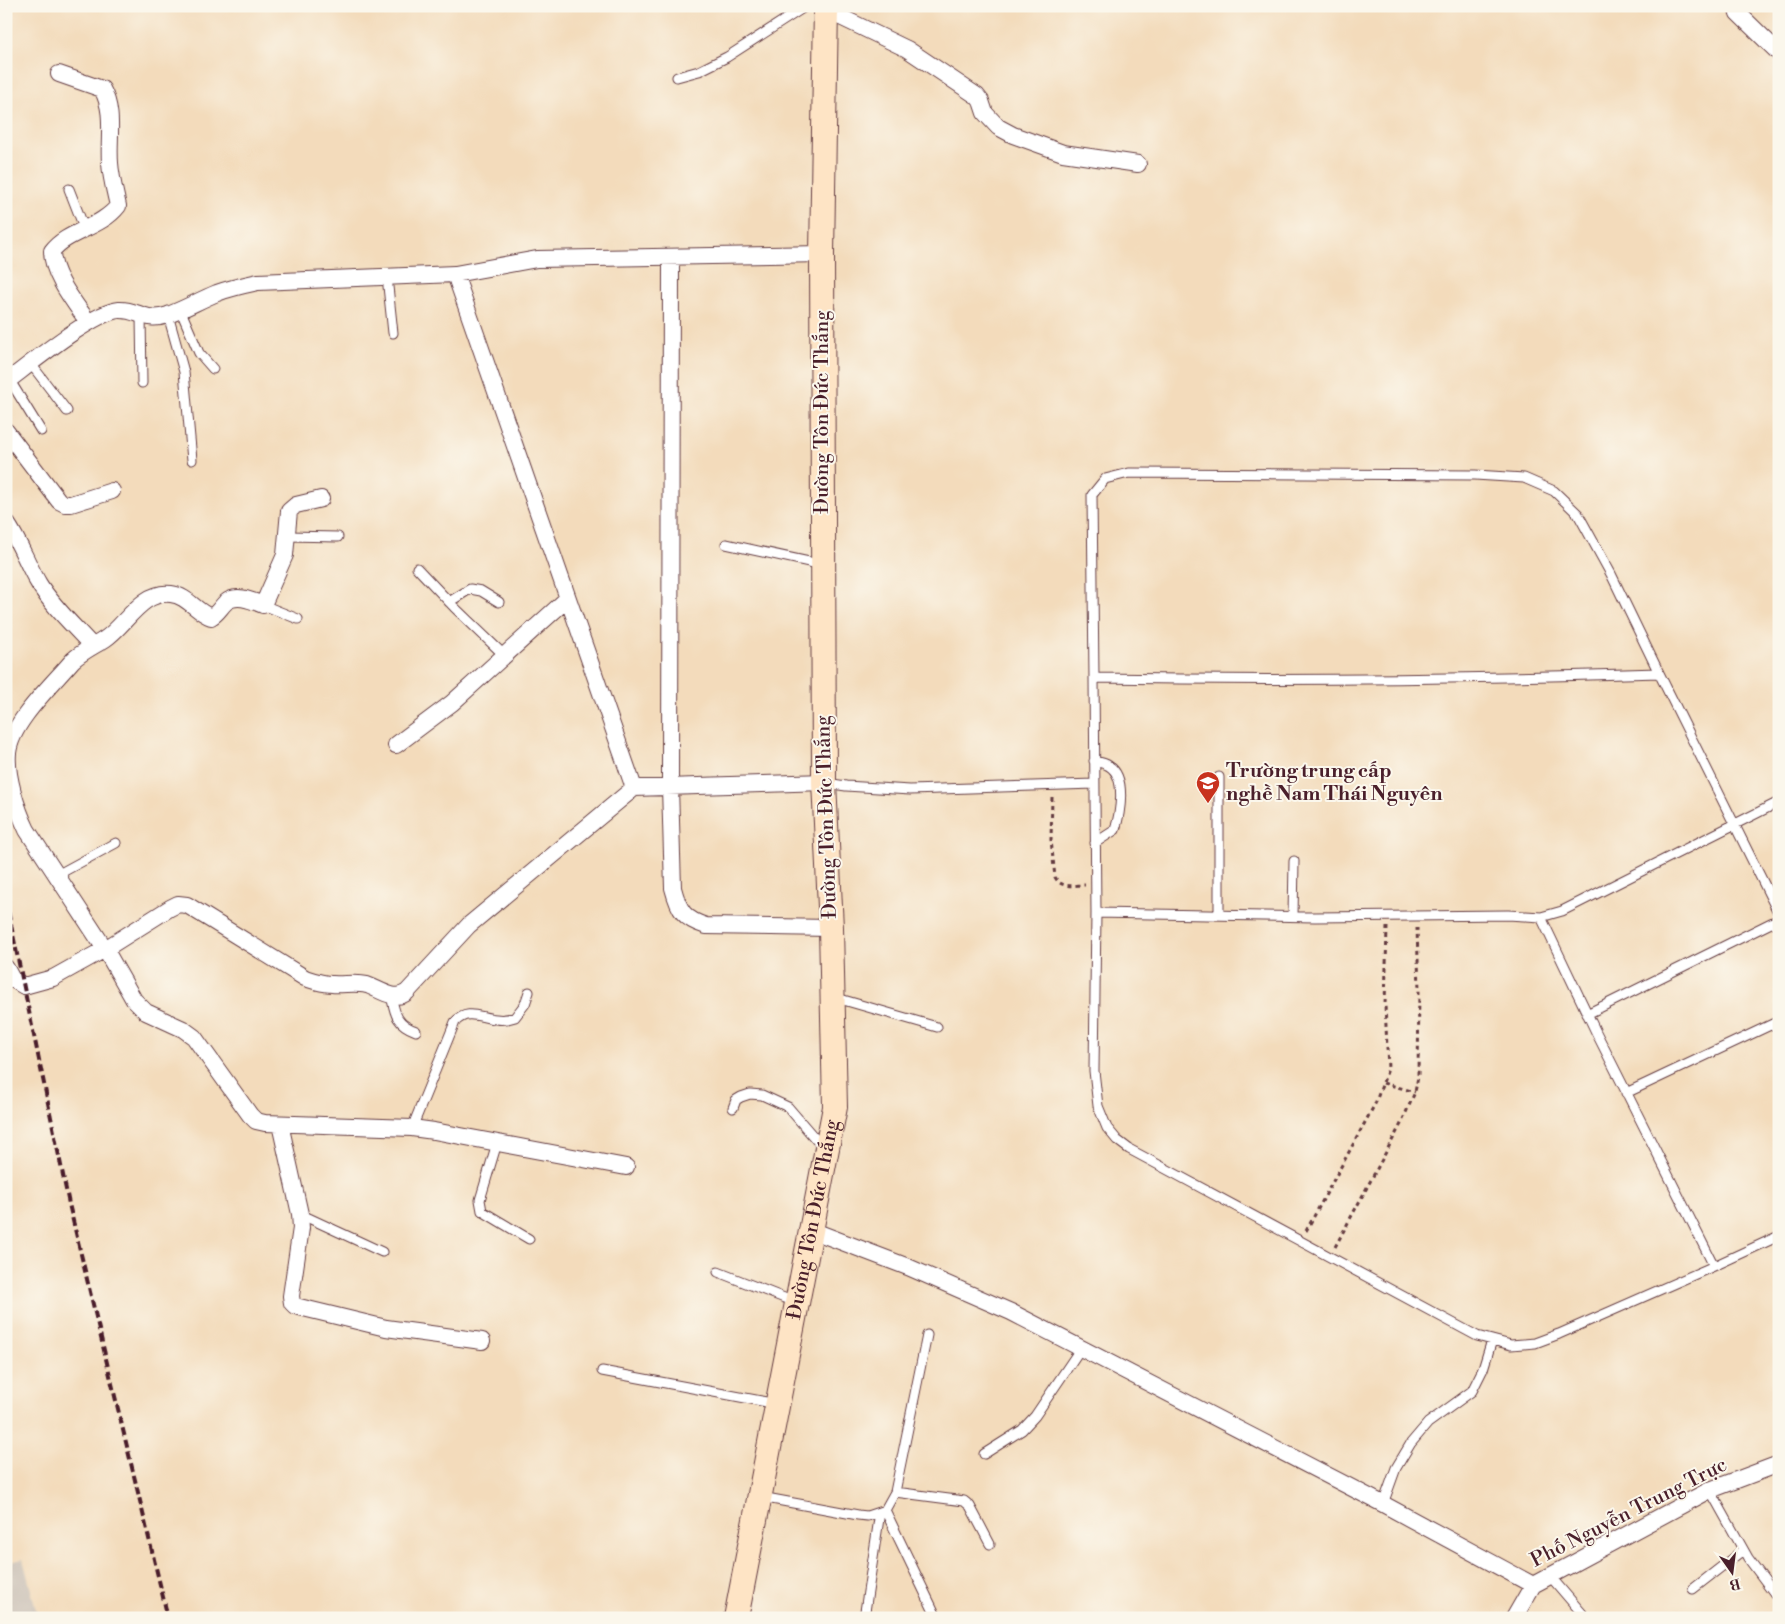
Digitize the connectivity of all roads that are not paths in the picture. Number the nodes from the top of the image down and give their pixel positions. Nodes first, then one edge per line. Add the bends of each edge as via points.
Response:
1 (1736, 6) edge
2 (819, 8) edge
3 (1779, 53) edge
4 (59, 74) dead end
5 (677, 77) dead end
6 (1138, 164) dead end
7 (69, 189) dead end
8 (85, 230) junction
9 (822, 254) junction
10 (670, 257) junction
11 (454, 274) junction
12 (387, 277) junction
13 (174, 312) junction
14 (141, 316) junction
15 (88, 322) junction
16 (393, 333) dead end
17 (31, 364) junction
18 (214, 369) dead end
19 (8, 381) edge
20 (142, 383) dead end
21 (67, 411) dead end
22 (6, 431) edge
23 (41, 431) dead end
24 (192, 460) dead end
25 (112, 491) dead end
26 (321, 499) dead end
27 (6, 522) edge
28 (287, 536) junction
29 (338, 537) dead end
30 (726, 544) dead end
31 (823, 565) junction
32 (417, 568) dead end
33 (567, 599) junction
34 (449, 602) junction
35 (499, 602) dead end
36 (263, 604) junction
37 (298, 619) dead end
38 (92, 646) junction
39 (505, 656) junction
40 (1659, 673) junction
41 (1094, 678) junction
42 (396, 745) dead end
43 (1094, 761) junction
44 (1219, 777) dead end
45 (824, 782) junction
46 (1094, 784) junction
47 (670, 787) junction
48 (634, 788) junction
49 (1779, 802) edge
50 (1734, 823) junction
51 (116, 843) dead end
52 (1095, 843) junction
53 (1294, 861) dead end
54 (57, 875) junction
55 (1096, 913) junction
56 (1779, 914) edge
57 (1219, 915) junction
58 (1292, 916) junction
59 (1541, 916) junction
60 (1779, 919) edge
61 (832, 928) junction
62 (105, 949) junction
63 (6, 968) edge
64 (529, 992) dead end
65 (391, 994) junction
66 (833, 996) junction
67 (1587, 1014) junction
68 (1779, 1021) edge
69 (936, 1027) dead end
70 (416, 1032) dead end
71 (1626, 1093) junction
72 (733, 1108) dead end
73 (280, 1124) junction
74 (412, 1128) junction
75 (497, 1143) junction
76 (826, 1151) junction
77 (626, 1167) dead end
78 (300, 1214) junction
79 (811, 1230) junction
80 (1779, 1236) edge
81 (529, 1239) dead end
82 (382, 1252) dead end
83 (1714, 1266) junction
84 (718, 1272) dead end
85 (797, 1303) junction
86 (927, 1335) dead end
87 (1492, 1340) junction
88 (482, 1341) dead end
89 (1081, 1348) junction
90 (602, 1371) dead end
91 (778, 1404) junction
92 (984, 1454) dead end
93 (1779, 1464) edge
94 (1710, 1490) junction
95 (895, 1492) junction
96 (760, 1497) junction
97 (1382, 1504) junction
98 (882, 1511) junction
99 (990, 1544) dead end
100 (1743, 1550) junction
101 (1550, 1576) junction
102 (1534, 1585) junction
103 (1693, 1589) dead end
104 (1778, 1598) edge
105 (736, 1618) edge
106 (864, 1618) edge
107 (936, 1618) edge
108 (1514, 1618) edge
109 (1586, 1618) edge

1 - 3 street via 1738,13
2 - 5 lane via 699,71
2 - 6 street via 907,50 976,96 998,127 1013,135 1063,153
2 - 9 main road, Đường Tôn Đức Thắng
4 - 8 street via 102,89 108,100 110,164 118,206
7 - 8 lane
8 - 15 street via 54,248 52,261
9 - 10 street
9 - 31 main road, Đường Tôn Đức Thắng
10 - 11 street via 536,259
10 - 47 street
11 - 12 street
11 - 33 street
12 - 13 street via 258,282 218,293
12 - 16 lane
13 - 14 street via 156,318
13 - 18 lane via 199,353
13 - 24 lane via 184,372
14 - 15 street via 120,310
14 - 20 lane
15 - 17 street
17 - 19 street
17 - 21 lane
19 - 23 lane
22 - 25 street via 59,501 70,504
26 - 28 street via 289,511
27 - 38 street via 38,582
28 - 29 lane
28 - 36 street via 285,555
30 - 31 lane
31 - 45 main road, Đường Tôn Đức Thắng
32 - 34 lane
33 - 39 street
33 - 48 street
34 - 35 lane via 470,589 481,591
34 - 39 lane
36 - 37 lane
36 - 38 street via 233,598 211,617 182,596 170,593 156,595 144,602 114,632
38 - 54 street via 73,660 22,719 8,752 9,772 20,814
39 - 42 street via 452,704
40 - 41 lane via 1449,678
40 - 41 lane via 1578,514 1554,491 1524,478 1130,472 1105,479 1092,495
40 - 50 lane
41 - 43 lane
43 - 46 lane
43 - 52 lane via 1109,765 1115,771 1121,804 1115,830
44 - 57 lane
45 - 46 lane via 910,790
45 - 47 street
45 - 61 main road, Đường Tôn Đức Thắng
46 - 52 lane
47 - 48 street
47 - 61 street via 673,888 683,914 692,922 706,926
48 - 65 street via 469,925 407,992 400,996
49 - 50 lane
50 - 56 lane
50 - 59 lane via 1562,911
51 - 54 lane
52 - 55 lane
53 - 58 lane
54 - 62 street
55 - 57 lane
55 - 87 lane via 1094,1072 1098,1106 1107,1128 1117,1140 1129,1150 1477,1336
57 - 58 lane
58 - 59 lane
59 - 67 lane
60 - 67 lane
61 - 66 main road, Đường Tôn Đức Thắng
62 - 63 street via 53,978 24,986 12,978
62 - 65 street via 170,908 178,904 187,905 305,978 330,984 364,985
62 - 73 street via 134,1000 146,1012 194,1037 256,1121
64 - 74 lane via 526,1004 515,1017 498,1020 471,1013 455,1022
65 - 70 lane via 400,1022
66 - 69 lane
66 - 76 main road, Đường Tôn Đức Thắng via 835,1107
67 - 71 lane
68 - 71 lane
71 - 83 lane
72 - 76 lane via 741,1097 762,1095 788,1108
73 - 74 street
73 - 78 street
74 - 75 street
75 - 77 street
75 - 81 lane via 480,1200 482,1211
76 - 79 main road, Đường Tôn Đức Thắng
78 - 82 lane
78 - 88 street via 291,1300 296,1306 386,1328
79 - 85 main road, Đường Tôn Đức Thắng
79 - 89 street via 975,1295
80 - 83 lane
83 - 87 lane via 1535,1343 1511,1345
84 - 85 lane
85 - 91 main road, Đường Tôn Đức Thắng
86 - 95 lane
87 - 97 lane via 1472,1391 1428,1423 1411,1443 1396,1468
89 - 92 lane via 1035,1416 1022,1430
89 - 97 street
90 - 91 lane
91 - 96 main road, Đường Tôn Đức Thắng
93 - 94 street, Phố Nguyễn Trung Trực
94 - 100 lane
94 - 101 street, Phố Nguyễn Trung Trực
95 - 98 lane
95 - 99 lane via 964,1501 970,1506
96 - 98 lane via 858,1515
96 - 105 main road, Đường Tôn Đức Thắng
97 - 102 street
98 - 106 lane
98 - 107 lane
100 - 103 lane
100 - 104 lane
101 - 102 street, Phố Nguyễn Trung Trực
101 - 109 lane
102 - 108 street, Phố Nguyễn Trung Trực

